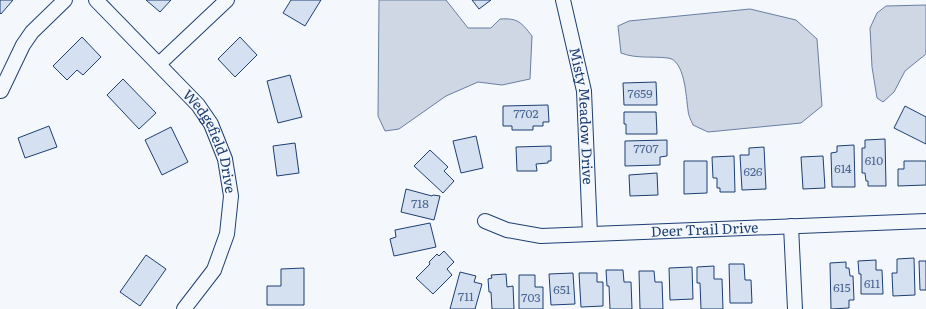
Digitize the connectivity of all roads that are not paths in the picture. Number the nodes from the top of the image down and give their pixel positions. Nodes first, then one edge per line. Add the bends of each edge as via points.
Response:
1 (65, 0) edge
2 (96, 0) edge
3 (227, 0) edge
4 (563, 0) edge
5 (159, 64) junction
6 (1, 91) dead end
7 (485, 221) dead end
8 (926, 221) edge
9 (791, 226) junction
10 (590, 234) junction
11 (184, 309) edge
12 (795, 309) edge

1 - 6 street via 32,32
2 - 5 street, Wedgefield Drive
3 - 5 street
4 - 10 street, Misty Meadow Drive via 584,91
5 - 11 street, Wedgefield Drive via 198,105 211,124 225,159 231,196 227,234 214,270
7 - 10 street, Deer Trail Drive via 507,230 541,236
8 - 9 street, Deer Trail Drive
9 - 10 street, Deer Trail Drive
9 - 12 street

